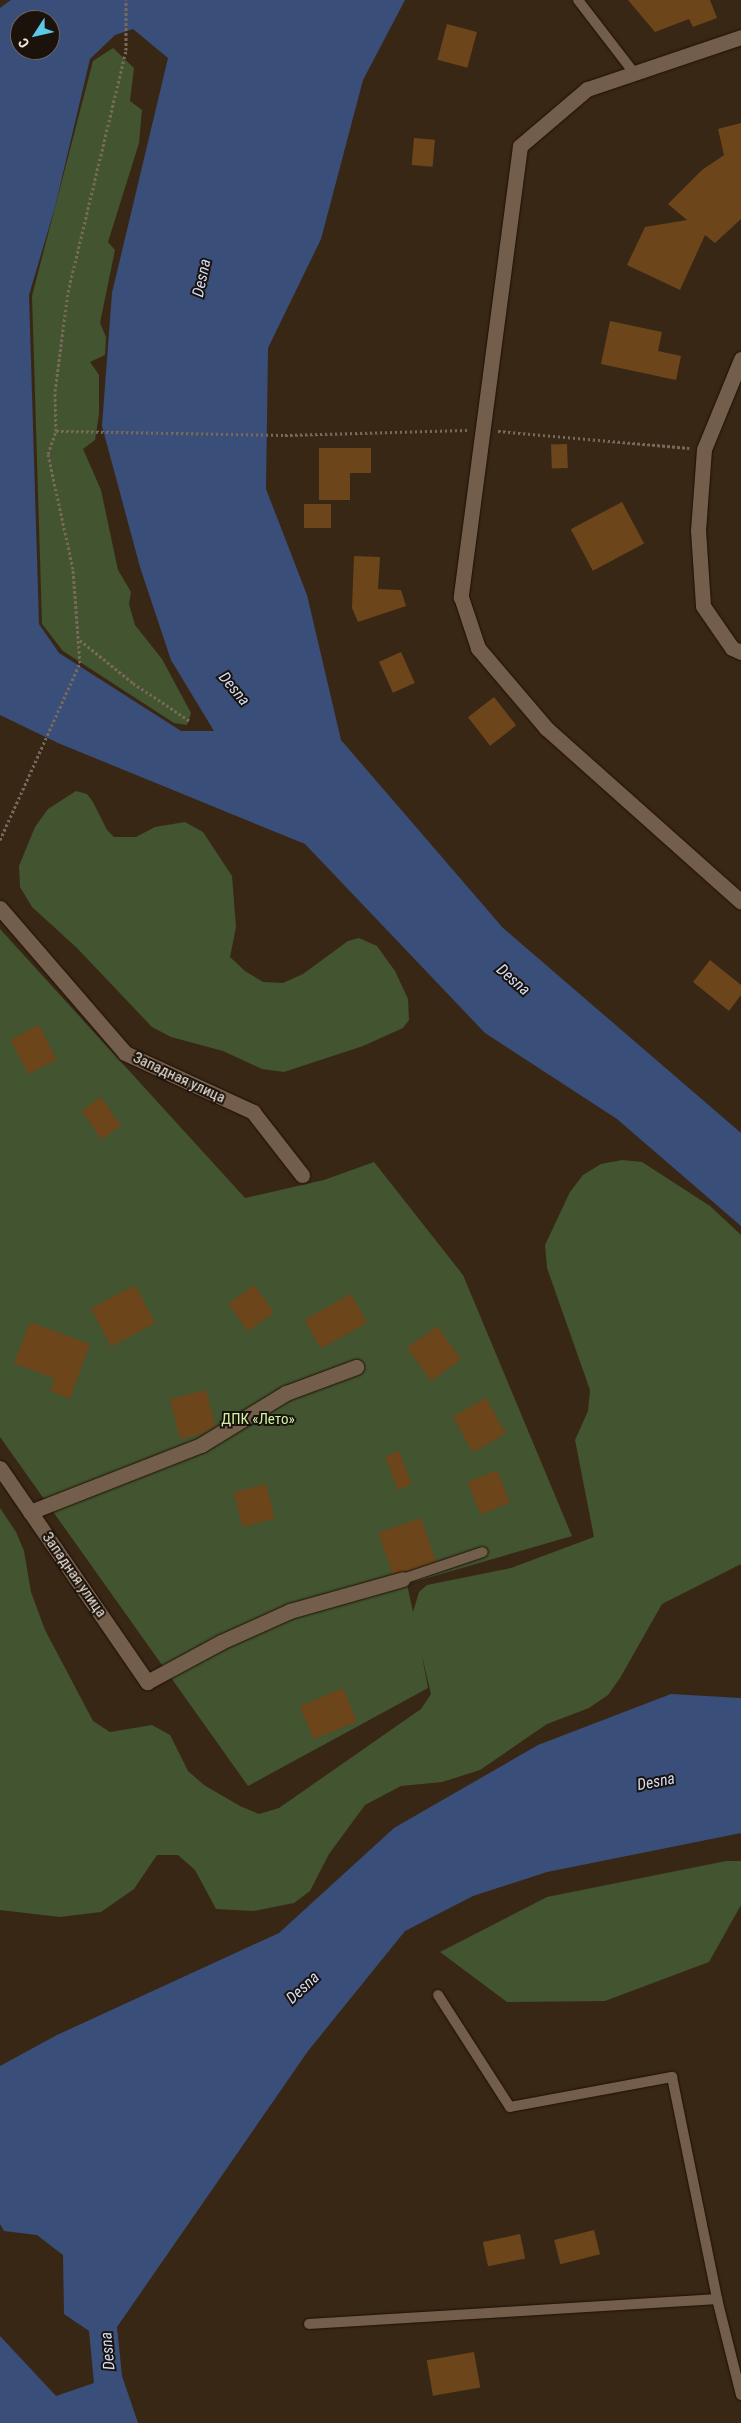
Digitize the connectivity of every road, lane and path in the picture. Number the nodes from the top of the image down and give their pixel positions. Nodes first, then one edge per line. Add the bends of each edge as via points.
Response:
1 (126, 0) edge
2 (578, 0) edge
3 (741, 37) edge
4 (635, 74) junction
5 (741, 359) edge
6 (56, 432) junction
7 (285, 435) dead end
8 (80, 639) junction
9 (741, 652) edge
10 (190, 721) dead end
11 (0, 840) edge
12 (741, 902) edge
13 (0, 908) edge
14 (302, 1176) dead end
15 (356, 1366) dead end
16 (0, 1468) edge
17 (30, 1512) junction
18 (483, 1552) dead end
19 (403, 1579) joint
20 (438, 1995) dead end
21 (717, 2300) junction
22 (309, 2324) dead end
23 (741, 2395) edge

1 - 6 path via 126,50 68,292 55,391
2 - 4 lane
3 - 4 street
4 - 12 street via 587,90 520,146 461,597 478,648 546,728
5 - 9 street via 704,449 698,530 703,606 732,648
6 - 7 path
6 - 8 path via 48,454 73,569
8 - 10 path via 133,683
8 - 11 path via 80,663
13 - 14 street, Западная улица via 125,1054 253,1112
15 - 17 street via 286,1393 200,1445
16 - 17 street, Западная улица
17 - 19 street, Западная улица via 147,1682 221,1642 290,1611
18 - 19 lane
20 - 21 lane via 510,2107 672,2077
21 - 22 lane
21 - 23 lane

